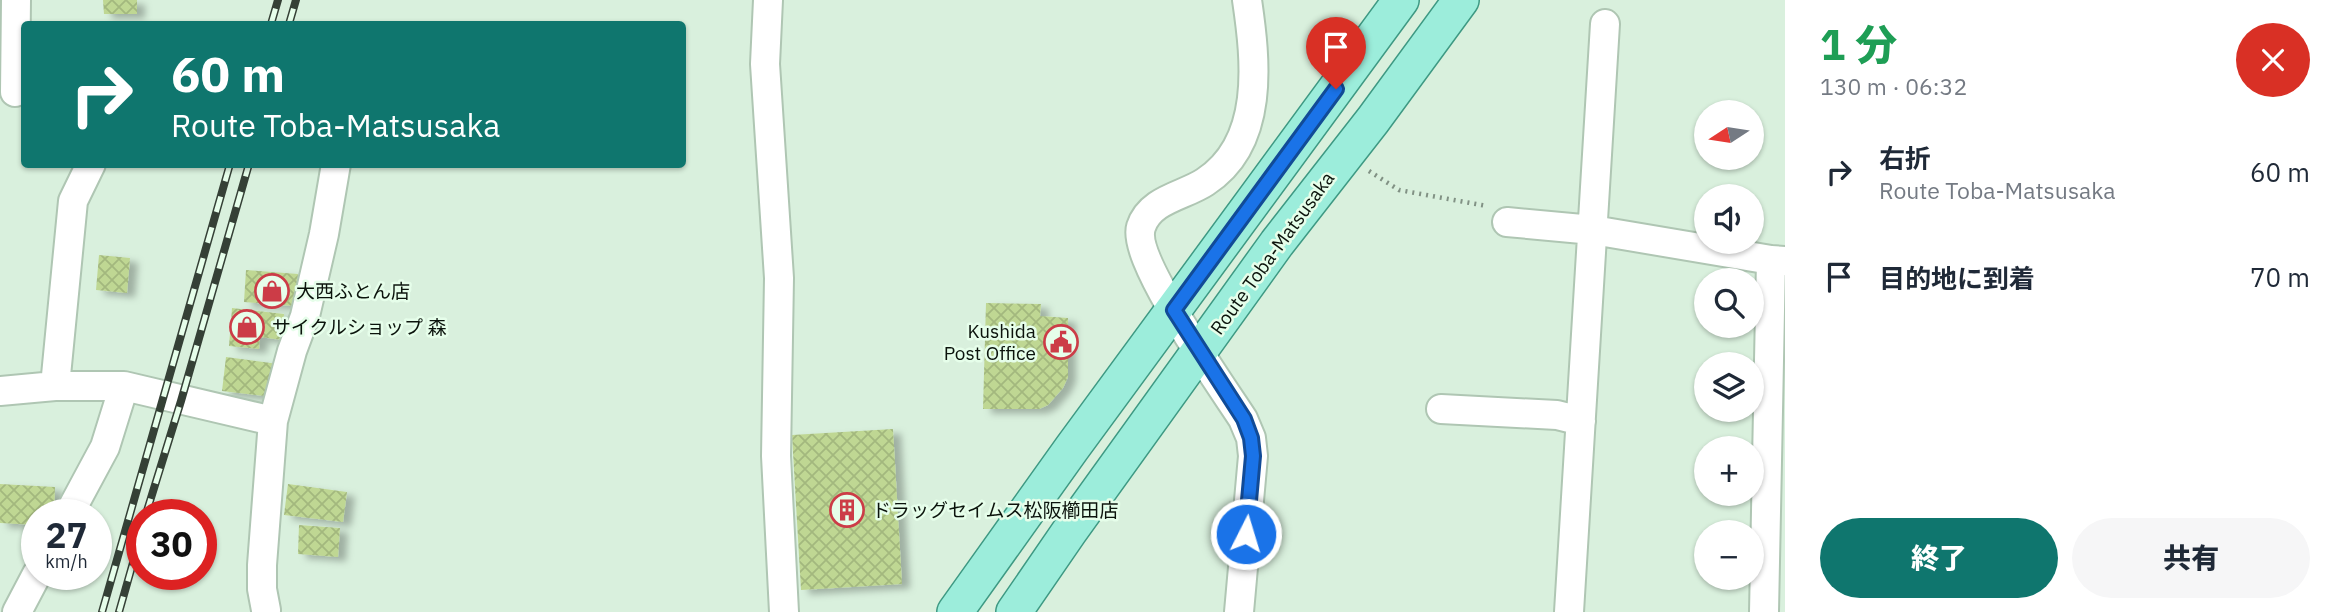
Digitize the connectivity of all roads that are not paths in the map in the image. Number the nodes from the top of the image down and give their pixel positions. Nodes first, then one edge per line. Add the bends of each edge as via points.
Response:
1 (16, 0) edge
2 (768, 0) edge
3 (1247, 0) edge
4 (1401, 0) edge
5 (1461, 0) edge
6 (1605, 24) dead end
7 (15, 92) dead end
8 (89, 168) edge
9 (335, 168) edge
10 (1507, 222) road end
11 (1593, 230) junction
12 (1778, 261) edge
13 (1174, 310) junction
14 (1200, 352) junction
15 (55, 386) junction
16 (124, 386) junction
17 (0, 391) edge
18 (1441, 410) dead end
19 (273, 421) junction
20 (1581, 421) junction
21 (77, 499) edge
22 (29, 590) edge
23 (258, 611) edge
24 (17, 612) edge
25 (784, 612) edge
26 (955, 612) edge
27 (1014, 612) edge
28 (1239, 612) edge
29 (1569, 612) edge
30 (1764, 612) edge

1 - 7 street
2 - 25 street via 765,64 779,278 776,456
3 - 13 street via 1253,90 1243,136 1231,159 1205,182 1156,207 1142,227 1147,258
4 - 13 main road
5 - 14 main road, Route Toba-Matsusaka
6 - 11 street
8 - 15 street via 73,201
9 - 19 street via 305,316
10 - 11 street
11 - 12 street
11 - 20 street
12 - 30 street
13 - 14 street
13 - 26 main road
14 - 27 main road, Route Toba-Matsusaka
14 - 28 street via 1244,419 1251,438
15 - 16 street
15 - 17 street
16 - 19 street
16 - 21 street via 105,447
18 - 20 street via 1558,415
19 - 23 street
20 - 29 street
22 - 24 street

